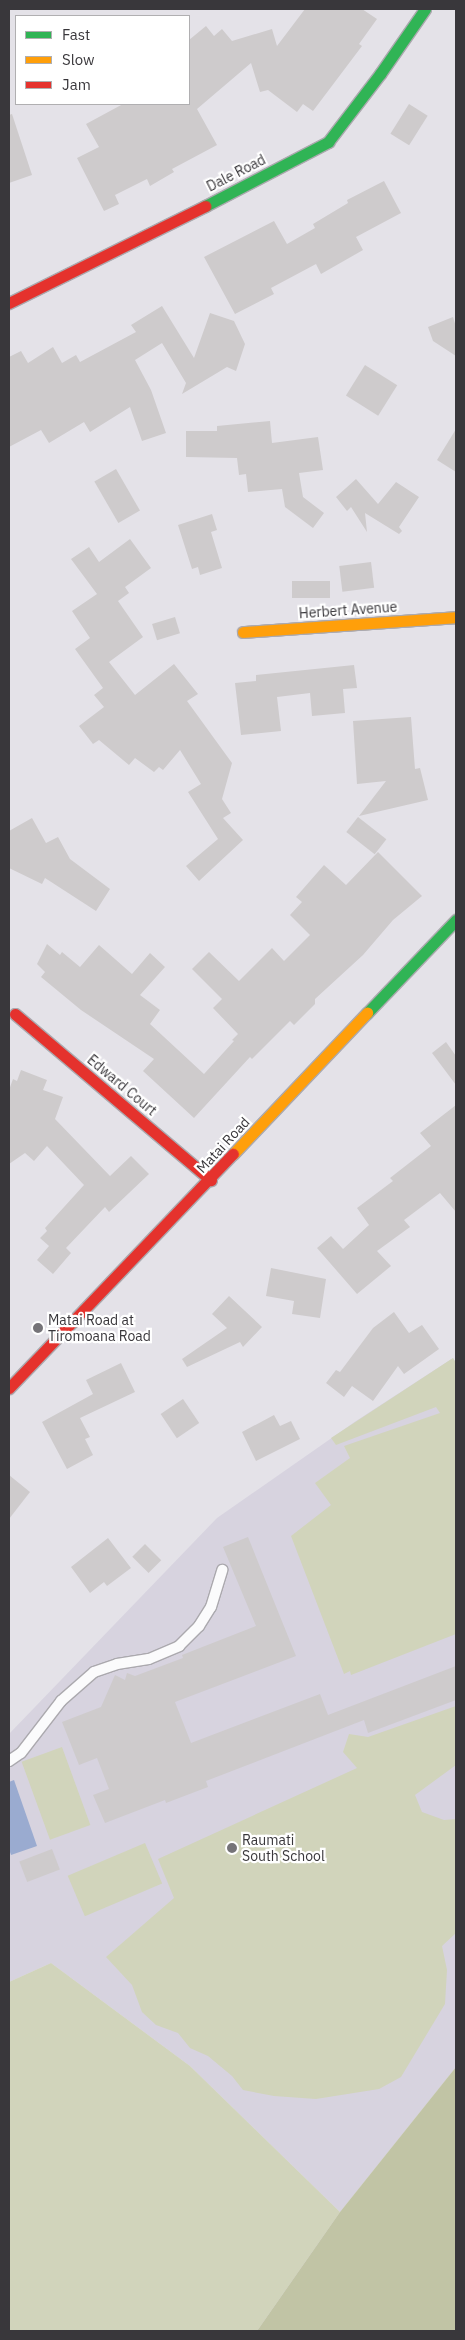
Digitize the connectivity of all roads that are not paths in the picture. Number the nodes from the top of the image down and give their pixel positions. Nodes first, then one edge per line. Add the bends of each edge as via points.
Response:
1 (425, 9) edge
2 (9, 302) edge
3 (456, 617) edge
4 (243, 632) dead end
5 (456, 920) edge
6 (15, 1014) dead end
7 (210, 1180) junction
8 (9, 1388) edge
9 (222, 1570) dead end
10 (9, 1761) edge

1 - 2 street, Dale Road via 328,142
3 - 4 street, Herbert Avenue
5 - 7 street, Matai Road
6 - 7 street, Edward Court
7 - 8 street, Matai Road
9 - 10 lane via 211,1607 200,1626 179,1646 149,1659 94,1672 62,1701 20,1753

